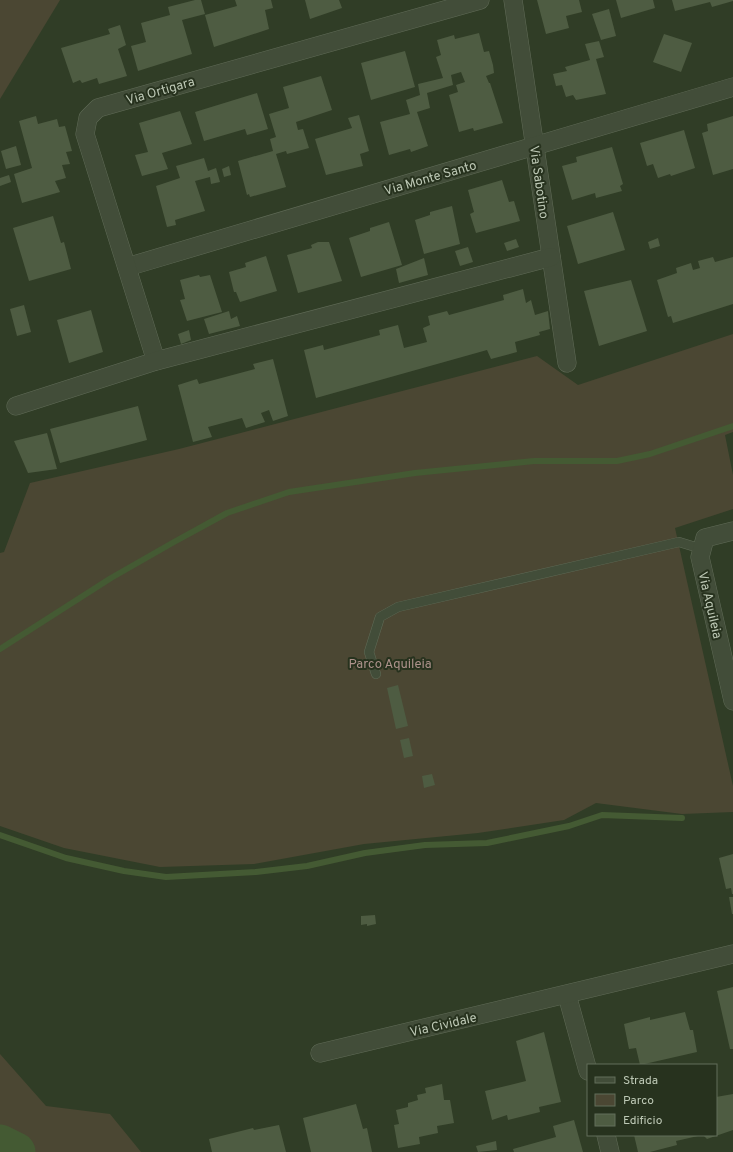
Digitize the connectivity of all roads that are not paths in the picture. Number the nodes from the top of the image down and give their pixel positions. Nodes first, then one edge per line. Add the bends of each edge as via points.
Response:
1 (480, 0) edge
2 (513, 0) edge
3 (733, 87) edge
4 (534, 147) junction
5 (551, 257) junction
6 (127, 267) junction
7 (156, 362) junction
8 (567, 363) dead end
9 (16, 406) dead end
10 (733, 531) edge
11 (702, 549) junction
12 (376, 674) dead end
13 (733, 701) edge
14 (733, 954) edge
15 (567, 995) junction
16 (320, 1053) dead end
17 (587, 1067) edge
18 (606, 1136) edge
19 (610, 1152) edge

1 - 6 street, Via Ortigara via 98,108 88,118 85,134
2 - 4 street, Via Sabotino
3 - 4 street, Via Monte Santo
4 - 5 street, Via Sabotino
4 - 6 street, Via Monte Santo
5 - 7 street
5 - 8 street, Via Sabotino
6 - 7 street, Via Ortigara
7 - 9 street
10 - 11 street via 705,538
11 - 12 lane via 680,542 398,607 380,617 369,652
11 - 13 street, Via Aquileia via 700,557
14 - 15 street, Via Cividale
15 - 16 street, Via Cividale
15 - 17 street
18 - 19 street

